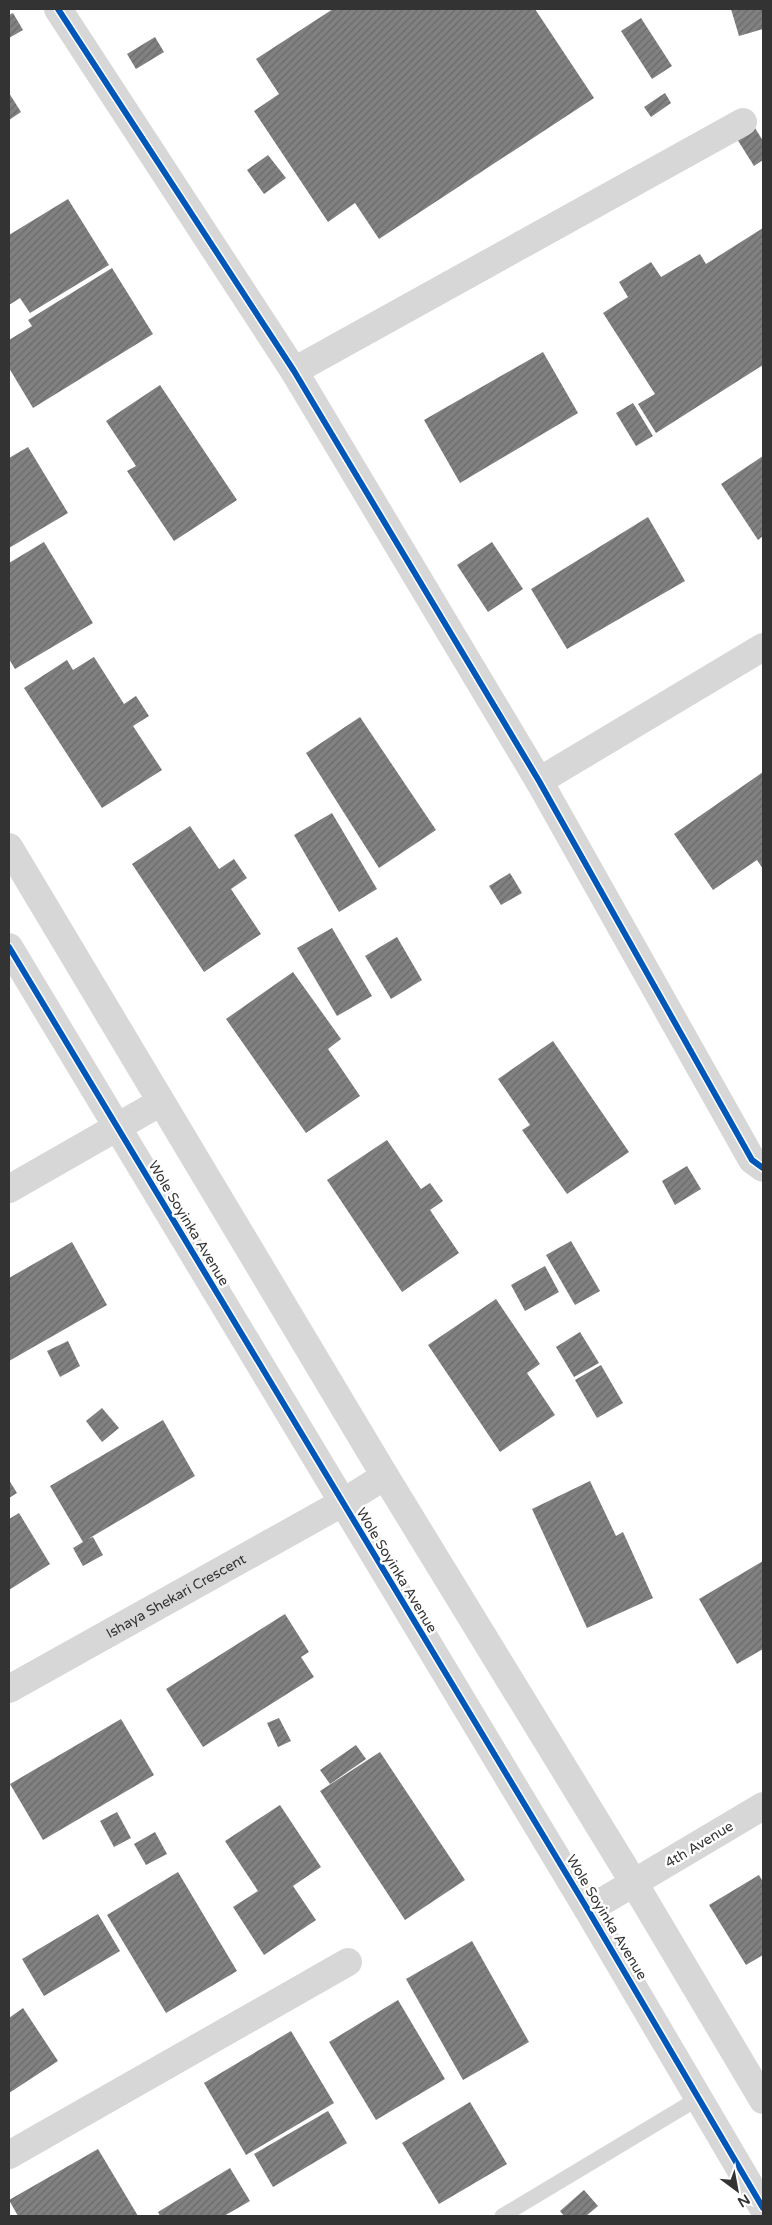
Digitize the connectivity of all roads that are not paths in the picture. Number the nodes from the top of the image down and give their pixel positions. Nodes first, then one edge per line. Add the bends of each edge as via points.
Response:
1 (58, 9) edge
2 (743, 122) dead end
3 (294, 371) junction
4 (763, 647) edge
5 (539, 781) junction
6 (9, 847) edge
7 (9, 947) edge
8 (161, 1102) junction
9 (116, 1128) junction
10 (763, 1168) edge
11 (9, 1189) edge
12 (385, 1476) junction
13 (342, 1503) junction
14 (9, 1688) edge
15 (763, 1806) edge
16 (634, 1883) junction
17 (588, 1910) junction
18 (348, 1962) dead end
19 (699, 2098) junction
20 (763, 2100) edge
21 (9, 2155) edge
22 (763, 2208) edge
23 (502, 2216) edge

1 - 3 street
2 - 3 street
3 - 5 street
4 - 5 street
5 - 10 street via 752,1160
6 - 8 street
7 - 9 street, Wole Soyinka Avenue
8 - 9 street
8 - 12 street
9 - 11 street
9 - 13 street, Wole Soyinka Avenue
12 - 13 street, Ishaya Shekari Crescent
12 - 16 street
13 - 14 street, Ishaya Shekari Crescent
13 - 17 street, Wole Soyinka Avenue
15 - 16 street, 4th Avenue
16 - 17 street, 4th Avenue
16 - 20 street
17 - 19 street, Wole Soyinka Avenue
18 - 21 street
19 - 22 street, Wole Soyinka Avenue
19 - 23 lane

